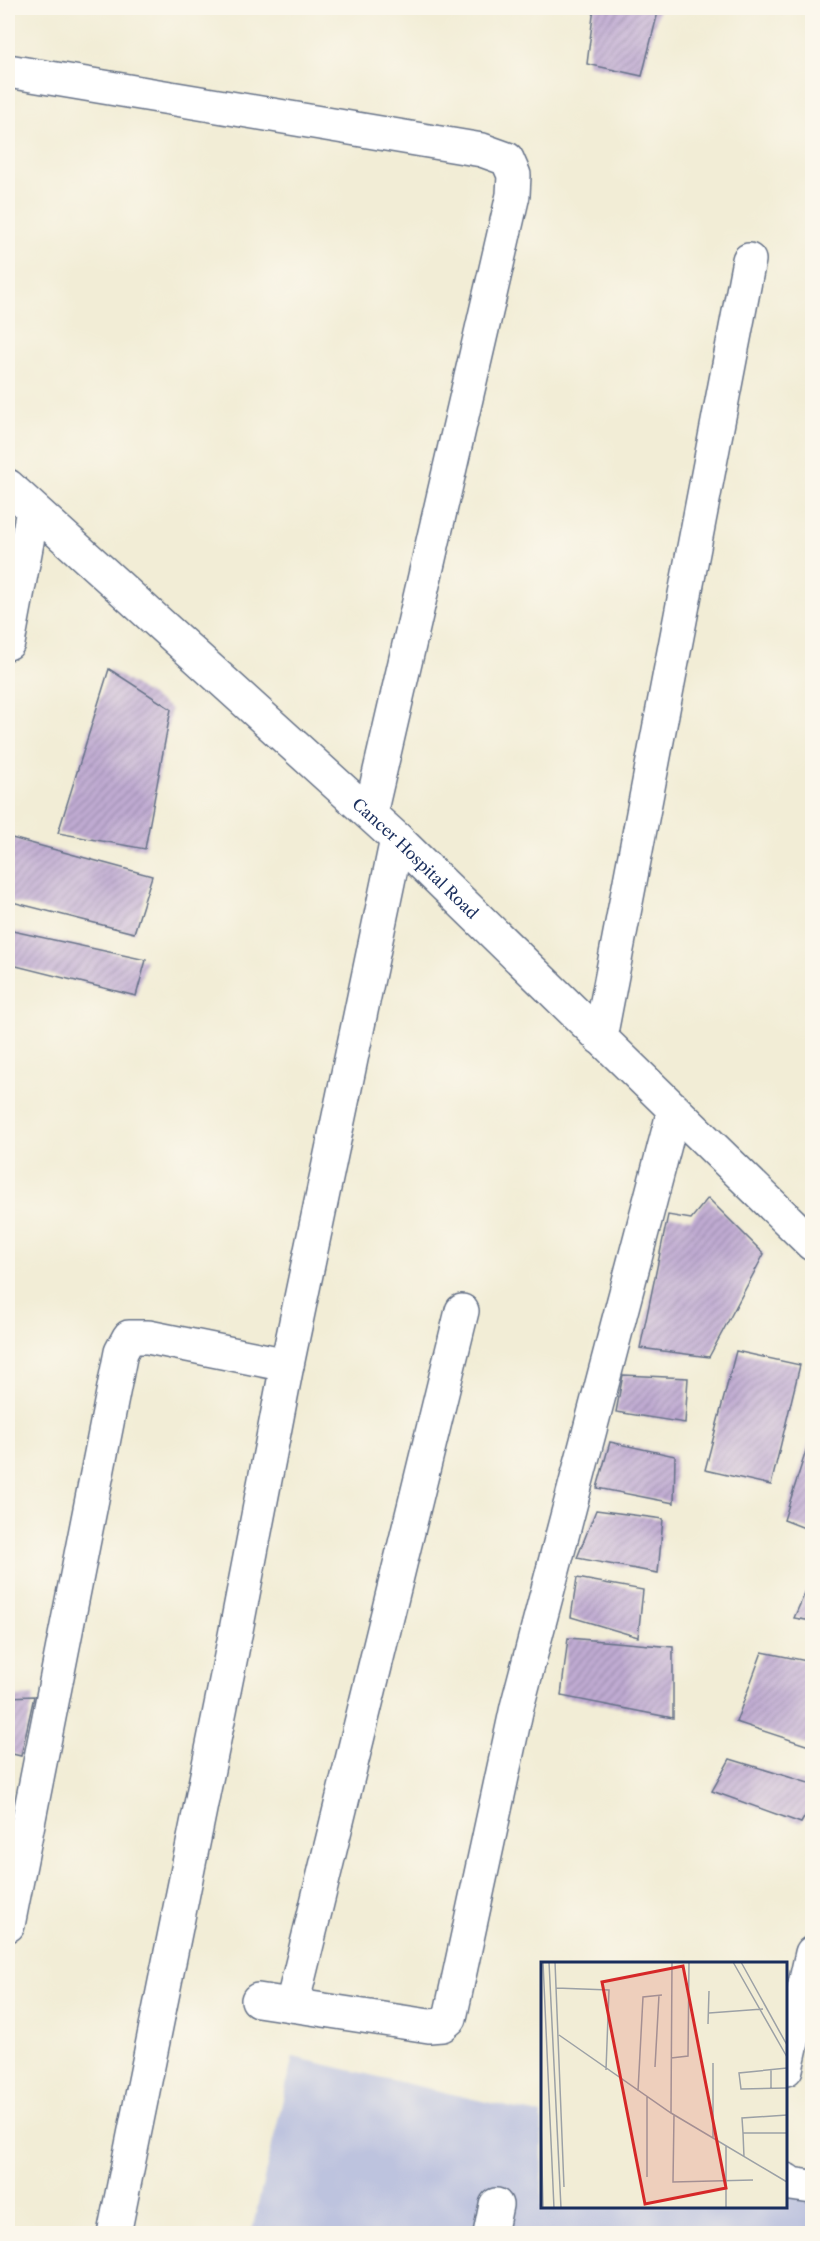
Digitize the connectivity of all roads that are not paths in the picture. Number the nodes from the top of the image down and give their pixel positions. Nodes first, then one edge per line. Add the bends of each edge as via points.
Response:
1 (8, 71) edge
2 (749, 260) dead end
3 (8, 486) edge
4 (33, 510) junction
5 (8, 643) edge
6 (370, 814) junction
7 (397, 839) junction
8 (600, 1038) junction
9 (674, 1110) junction
10 (813, 1244) edge
11 (462, 1311) dead end
12 (287, 1365) junction
13 (8, 1925) edge
14 (813, 1953) edge
15 (258, 2000) dead end
16 (292, 2005) junction
17 (787, 2065) edge
18 (787, 2181) edge
19 (813, 2187) edge
20 (114, 2234) edge

1 - 6 street via 482,150 507,159 514,174 513,195
2 - 8 street
3 - 4 street, Cancer Hospital Road
4 - 5 street
4 - 6 street, Cancer Hospital Road
6 - 7 street, Cancer Hospital Road
7 - 8 street, Cancer Hospital Road
7 - 12 street
8 - 9 street, Cancer Hospital Road
9 - 10 street, Cancer Hospital Road
9 - 16 street via 517,1707 450,2018 442,2025 429,2025
11 - 16 street
12 - 13 street via 148,1336 129,1337 121,1352
12 - 20 street
14 - 17 street
15 - 16 street
18 - 19 street

